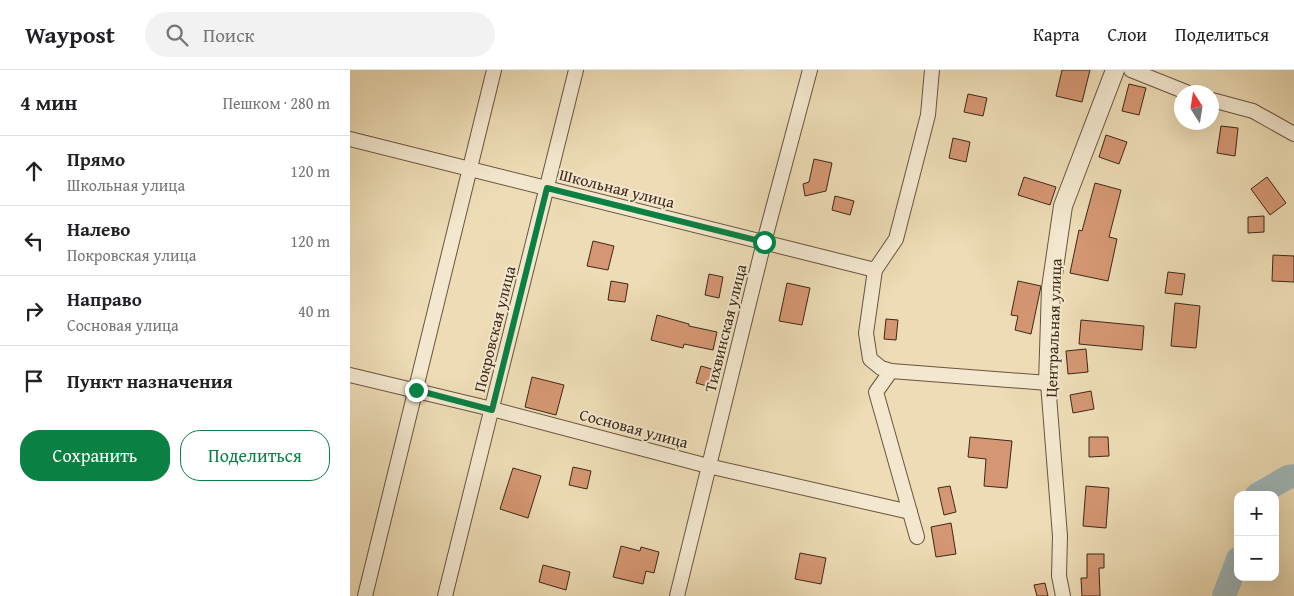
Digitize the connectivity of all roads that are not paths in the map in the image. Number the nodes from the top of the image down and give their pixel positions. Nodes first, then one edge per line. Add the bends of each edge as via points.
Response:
1 (494, 70) edge
2 (576, 70) edge
3 (810, 70) edge
4 (932, 70) edge
5 (1115, 70) edge
6 (1131, 70) edge
7 (1174, 87) edge
8 (1219, 102) edge
9 (1294, 134) edge
10 (350, 139) edge
11 (470, 169) junction
12 (547, 188) junction
13 (764, 242) junction
14 (875, 270) junction
15 (891, 371) junction
16 (350, 375) edge
17 (1048, 383) junction
18 (416, 390) junction
19 (492, 410) junction
20 (708, 466) junction
21 (910, 512) junction
22 (917, 537) dead end
23 (365, 596) edge
24 (446, 596) edge
25 (677, 596) edge
26 (1062, 596) edge

1 - 11 street
2 - 12 street, Покровская улица
3 - 13 street, Тихвинская улица
4 - 14 street via 928,115 896,239
5 - 17 street, Центральная улица via 1063,206 1051,288
6 - 7 street
8 - 9 street via 1253,111
10 - 11 street, Школьная улица
11 - 12 street, Школьная улица
11 - 18 street
12 - 13 street, Школьная улица
12 - 19 street, Покровская улица
13 - 14 street, Школьная улица
13 - 20 street, Тихвинская улица
14 - 15 street via 866,333 870,359
15 - 17 street
15 - 21 street via 876,392
16 - 18 street, Сосновая улица
17 - 26 street, Центральная улица
18 - 19 street, Сосновая улица
18 - 23 street
19 - 20 street, Сосновая улица
19 - 24 street, Покровская улица
20 - 21 street, Сосновая улица
20 - 25 street, Тихвинская улица
21 - 22 street

